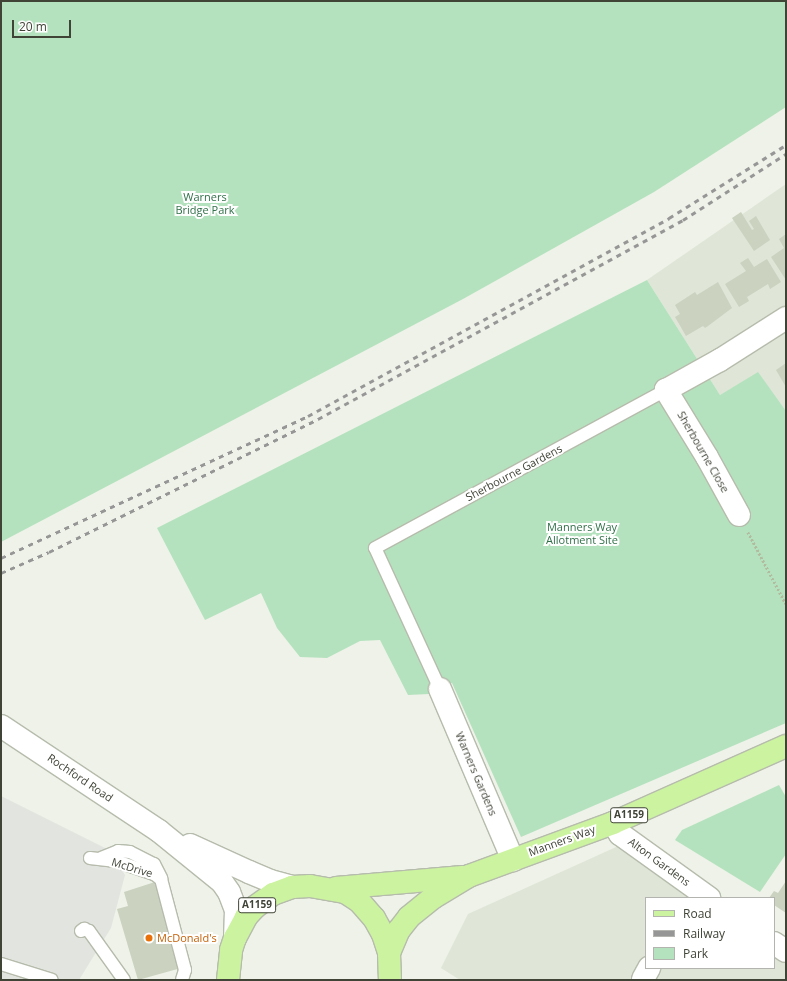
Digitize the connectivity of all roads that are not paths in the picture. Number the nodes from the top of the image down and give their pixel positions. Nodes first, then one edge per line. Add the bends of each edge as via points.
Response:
1 (786, 318) edge
2 (666, 390) junction
3 (739, 515) road end
4 (440, 689) joint
5 (1, 726) edge
6 (786, 746) edge
7 (612, 823) junction
8 (159, 831) junction
9 (94, 858) dead end
10 (512, 860) junction
11 (469, 876) junction
12 (292, 887) junction
13 (328, 888) junction
14 (699, 895) edge
15 (81, 931) dead end
16 (234, 938) junction
17 (775, 944) edge
18 (786, 951) edge
19 (1, 964) edge
20 (391, 971) edge
21 (228, 978) edge
22 (52, 980) edge
23 (124, 980) edge
24 (182, 980) edge

1 - 2 street, Sherbourne Gardens via 720,360
2 - 3 street, Sherbourne Close
2 - 4 lane, Sherbourne Gardens via 376,548
4 - 10 street, Warners Gardens
5 - 8 street, Rochford Road
6 - 7 main road, Manners Way / A1159
7 - 10 main road, Manners Way / A1159
7 - 14 street, Alton Gardens via 620,834
8 - 12 street, Rochford Road via 248,872
8 - 16 street, Rochford Road via 222,882 236,910
9 - 24 lane, McDrive via 116,860 159,876 163,882 185,970
10 - 11 main road, Manners Way / A1159
11 - 13 main road, Manners Way / A1159
11 - 20 main road, Manners Way / A1159 via 434,897 409,917 399,930
12 - 13 main road, A1159
12 - 16 main road, A1159 via 273,894 255,907
13 - 20 main road, A1159 via 344,892 358,901 374,918 383,934
15 - 23 lane via 89,931
16 - 21 main road, A1159
17 - 18 street
19 - 22 lane

